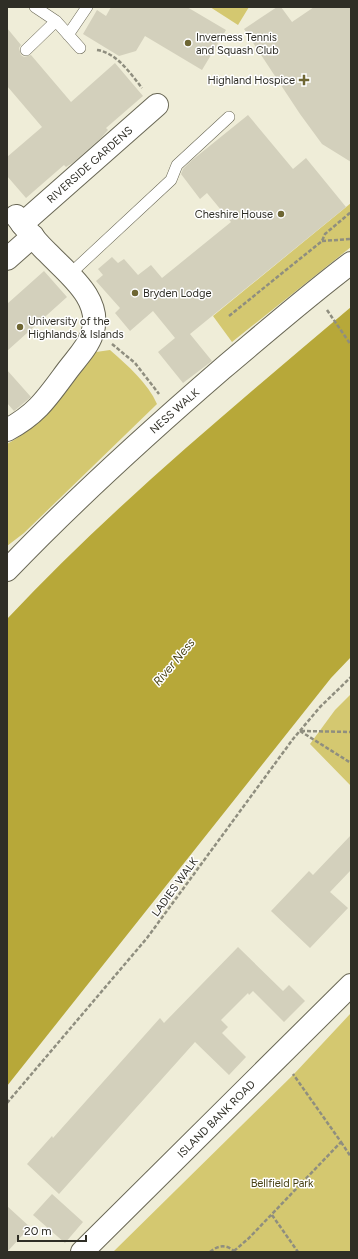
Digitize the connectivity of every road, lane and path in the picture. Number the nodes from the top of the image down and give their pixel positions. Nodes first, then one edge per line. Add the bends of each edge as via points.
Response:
1 (35, 7) edge
2 (87, 7) edge
3 (56, 21) junction
4 (68, 34) junction
5 (80, 48) joint
6 (26, 50) dead end
7 (157, 105) joint
8 (229, 117) dead end
9 (351, 212) edge
10 (24, 226) junction
11 (351, 239) edge
12 (322, 241) junction
13 (7, 259) edge
14 (351, 263) edge
15 (70, 274) junction
16 (326, 308) dead end
17 (229, 316) dead end
18 (92, 334) junction
19 (351, 345) edge
20 (175, 410) junction
21 (7, 430) edge
22 (7, 570) edge
23 (351, 677) edge
24 (300, 731) junction
25 (351, 732) edge
26 (351, 763) edge
27 (351, 985) edge
28 (280, 1056) junction
29 (7, 1103) edge
30 (341, 1142) junction
31 (351, 1157) edge
32 (272, 1215) junction
33 (235, 1251) edge
34 (82, 1252) edge
35 (210, 1252) edge
36 (298, 1252) edge

1 - 3 lane
2 - 4 lane
3 - 4 lane
3 - 6 lane
4 - 5 lane
5 - 7 path via 105,51 119,61
7 - 10 street, RIVERSIDE GARDENS
8 - 15 lane via 177,165 170,180
9 - 12 path via 325,234
10 - 13 street, RIVERSIDE GARDENS
10 - 15 street
11 - 12 path
12 - 17 path
14 - 20 street, NESS WALK via 314,291
15 - 18 street via 90,303 94,318
16 - 19 path
18 - 20 path via 117,346
18 - 21 street via 41,406 24,421
20 - 22 street, NESS WALK via 108,471
23 - 24 path, LADIES WALK
24 - 25 path
24 - 26 path
24 - 29 path, LADIES WALK via 147,938
27 - 28 street, ISLAND BANK ROAD
28 - 30 path
28 - 34 street, ISLAND BANK ROAD
30 - 31 path
30 - 32 path
32 - 33 path
32 - 36 path
33 - 35 path via 220,1246

